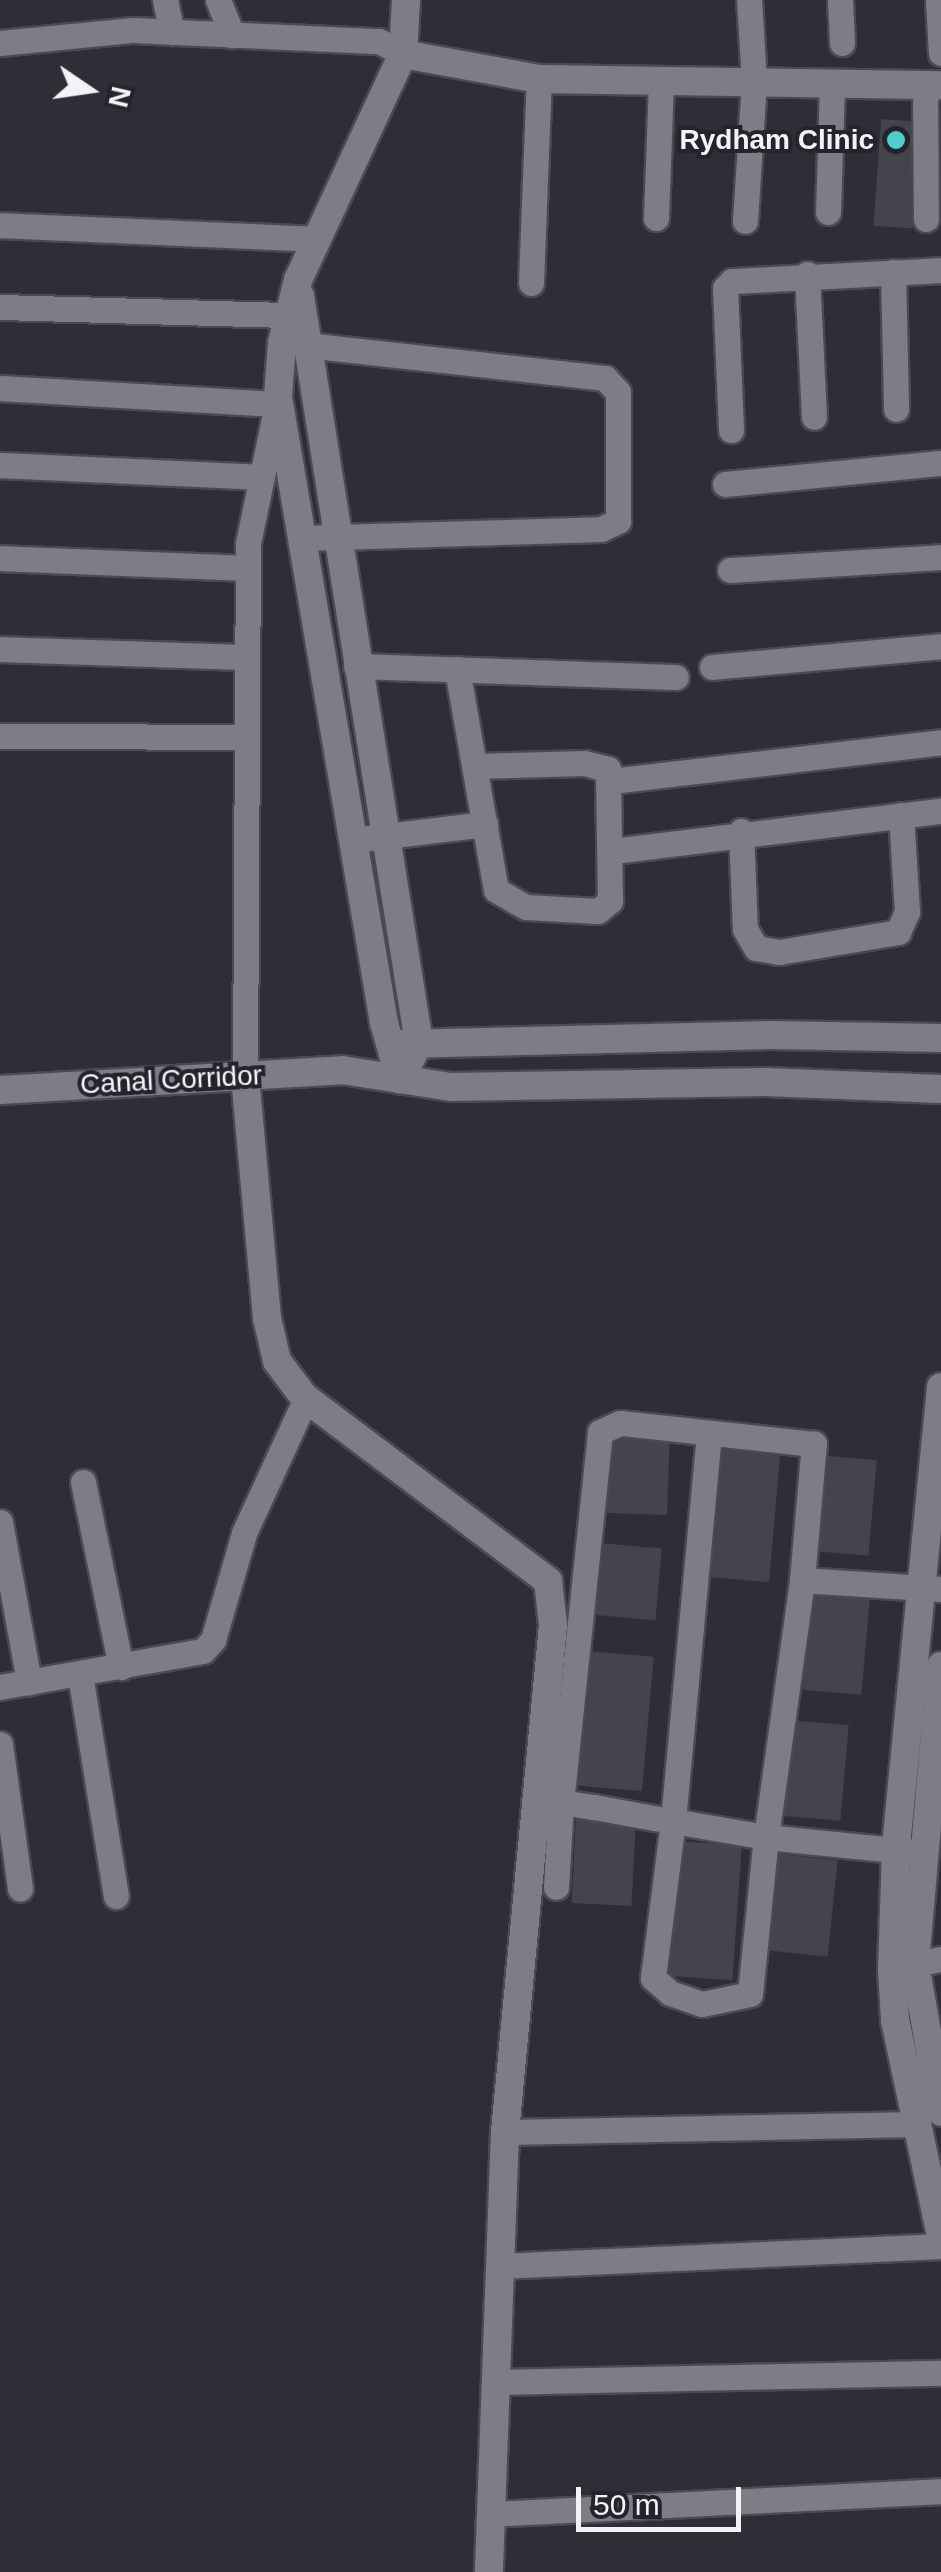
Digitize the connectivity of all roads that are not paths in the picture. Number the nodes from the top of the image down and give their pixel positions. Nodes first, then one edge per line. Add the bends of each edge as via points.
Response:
1 (166, 0) edge
2 (218, 0) edge
3 (406, 0) edge
4 (749, 0) edge
5 (840, 0) edge
6 (938, 0) edge
7 (172, 32) junction
8 (232, 35) junction
9 (0, 43) edge
10 (842, 43) dead end
11 (941, 53) edge
12 (403, 54) junction
13 (539, 79) junction
14 (662, 82) junction
15 (754, 82) junction
16 (832, 83) junction
17 (933, 85) edge
18 (828, 212) dead end
19 (656, 218) dead end
20 (926, 219) dead end
21 (746, 222) dead end
22 (0, 225) edge
23 (318, 238) junction
24 (941, 270) edge
25 (893, 272) junction
26 (808, 274) junction
27 (298, 280) junction
28 (531, 283) dead end
29 (0, 307) edge
30 (289, 315) junction
31 (305, 345) junction
32 (0, 388) edge
33 (277, 400) junction
34 (896, 408) dead end
35 (814, 416) dead end
36 (731, 430) dead end
37 (941, 462) edge
38 (0, 465) edge
39 (262, 477) junction
40 (725, 484) dead end
41 (334, 535) junction
42 (302, 538) junction
43 (941, 557) edge
44 (0, 558) edge
45 (248, 568) junction
46 (730, 570) dead end
47 (941, 646) edge
48 (0, 650) edge
49 (248, 657) junction
50 (356, 666) junction
51 (712, 667) dead end
52 (457, 670) junction
53 (676, 676) dead end
54 (0, 736) edge
55 (247, 736) junction
56 (941, 742) edge
57 (474, 766) junction
58 (611, 781) junction
59 (941, 811) edge
60 (900, 815) junction
61 (484, 824) junction
62 (741, 831) junction
63 (384, 834) junction
64 (353, 840) junction
65 (613, 852) junction
66 (941, 1038) edge
67 (390, 1044) junction
68 (419, 1044) junction
69 (342, 1070) junction
70 (245, 1076) junction
71 (400, 1079) junction
72 (941, 1089) edge
73 (0, 1090) edge
74 (941, 1387) edge
75 (306, 1398) junction
76 (709, 1433) junction
77 (84, 1482) dead end
78 (0, 1522) edge
79 (802, 1580) junction
80 (932, 1589) edge
81 (941, 1666) edge
82 (121, 1667) junction
83 (80, 1674) junction
84 (28, 1682) junction
85 (0, 1687) edge
86 (0, 1744) edge
87 (560, 1802) junction
88 (673, 1821) junction
89 (766, 1837) junction
90 (908, 1851) junction
91 (556, 1887) dead end
92 (20, 1889) dead end
93 (116, 1896) dead end
94 (917, 1975) edge
95 (938, 2080) edge
96 (929, 2118) edge
97 (505, 2132) junction
98 (941, 2237) edge
99 (941, 2246) edge
100 (500, 2266) junction
101 (941, 2373) edge
102 (496, 2382) junction
103 (941, 2491) edge
104 (491, 2514) junction
105 (489, 2572) edge

1 - 7 street
2 - 8 street
3 - 12 street
4 - 15 street
5 - 10 street
6 - 11 street
7 - 8 street
7 - 9 street
8 - 12 street via 379,42
12 - 13 street
12 - 23 street
13 - 14 street
13 - 28 street
14 - 15 street
14 - 19 street
15 - 16 street
15 - 21 street
16 - 17 street
16 - 18 street
17 - 20 street
22 - 23 street
23 - 27 street
24 - 25 street
25 - 26 street
25 - 34 street
26 - 35 street
26 - 36 street via 746,276 725,288
27 - 30 street
27 - 31 street
29 - 30 street
30 - 33 street
31 - 41 street
31 - 41 street via 605,378 618,392 618,521 612,527
32 - 33 street
33 - 39 street
33 - 42 street
37 - 40 street
38 - 39 street
39 - 45 street
41 - 42 street
41 - 50 street
42 - 64 street
43 - 46 street
44 - 45 street
45 - 49 street
47 - 51 street
48 - 49 street
49 - 55 street
50 - 52 street
50 - 63 street
52 - 53 street
52 - 57 street
54 - 55 street
55 - 70 street
56 - 58 street
57 - 58 street via 600,764
57 - 61 street
58 - 65 street
59 - 60 street
60 - 62 street
60 - 62 street via 906,912 898,932 779,952 756,948 745,929
61 - 63 street
61 - 65 street via 496,890 526,907 598,910 610,902
62 - 65 street
63 - 64 street
63 - 68 street
64 - 67 street
66 - 68 street
67 - 68 street
67 - 69 street
67 - 71 street
68 - 71 street
69 - 70 street, Canal Corridor
69 - 71 street
70 - 73 street, Canal Corridor
70 - 75 street via 267,1318 277,1362
71 - 72 street via 451,1087 765,1082
74 - 80 street
75 - 82 street via 231,1564 213,1640 202,1651
75 - 97 street via 548,1581 554,1625
76 - 79 street via 814,1444
76 - 87 street via 620,1423 600,1432
76 - 88 street
77 - 82 street
78 - 84 street
79 - 80 street
79 - 89 street
80 - 90 street
81 - 90 street
82 - 83 street
83 - 84 street
83 - 93 street
84 - 85 street
86 - 92 street
87 - 88 street
87 - 91 street
88 - 89 street
88 - 89 street via 653,1978 670,1993 702,2004 750,1994
89 - 90 street
90 - 94 street
94 - 95 street
94 - 96 street
95 - 96 street
96 - 97 street
96 - 98 street
97 - 100 street
99 - 100 street
100 - 102 street
101 - 102 street
102 - 104 street
103 - 104 street
104 - 105 street

